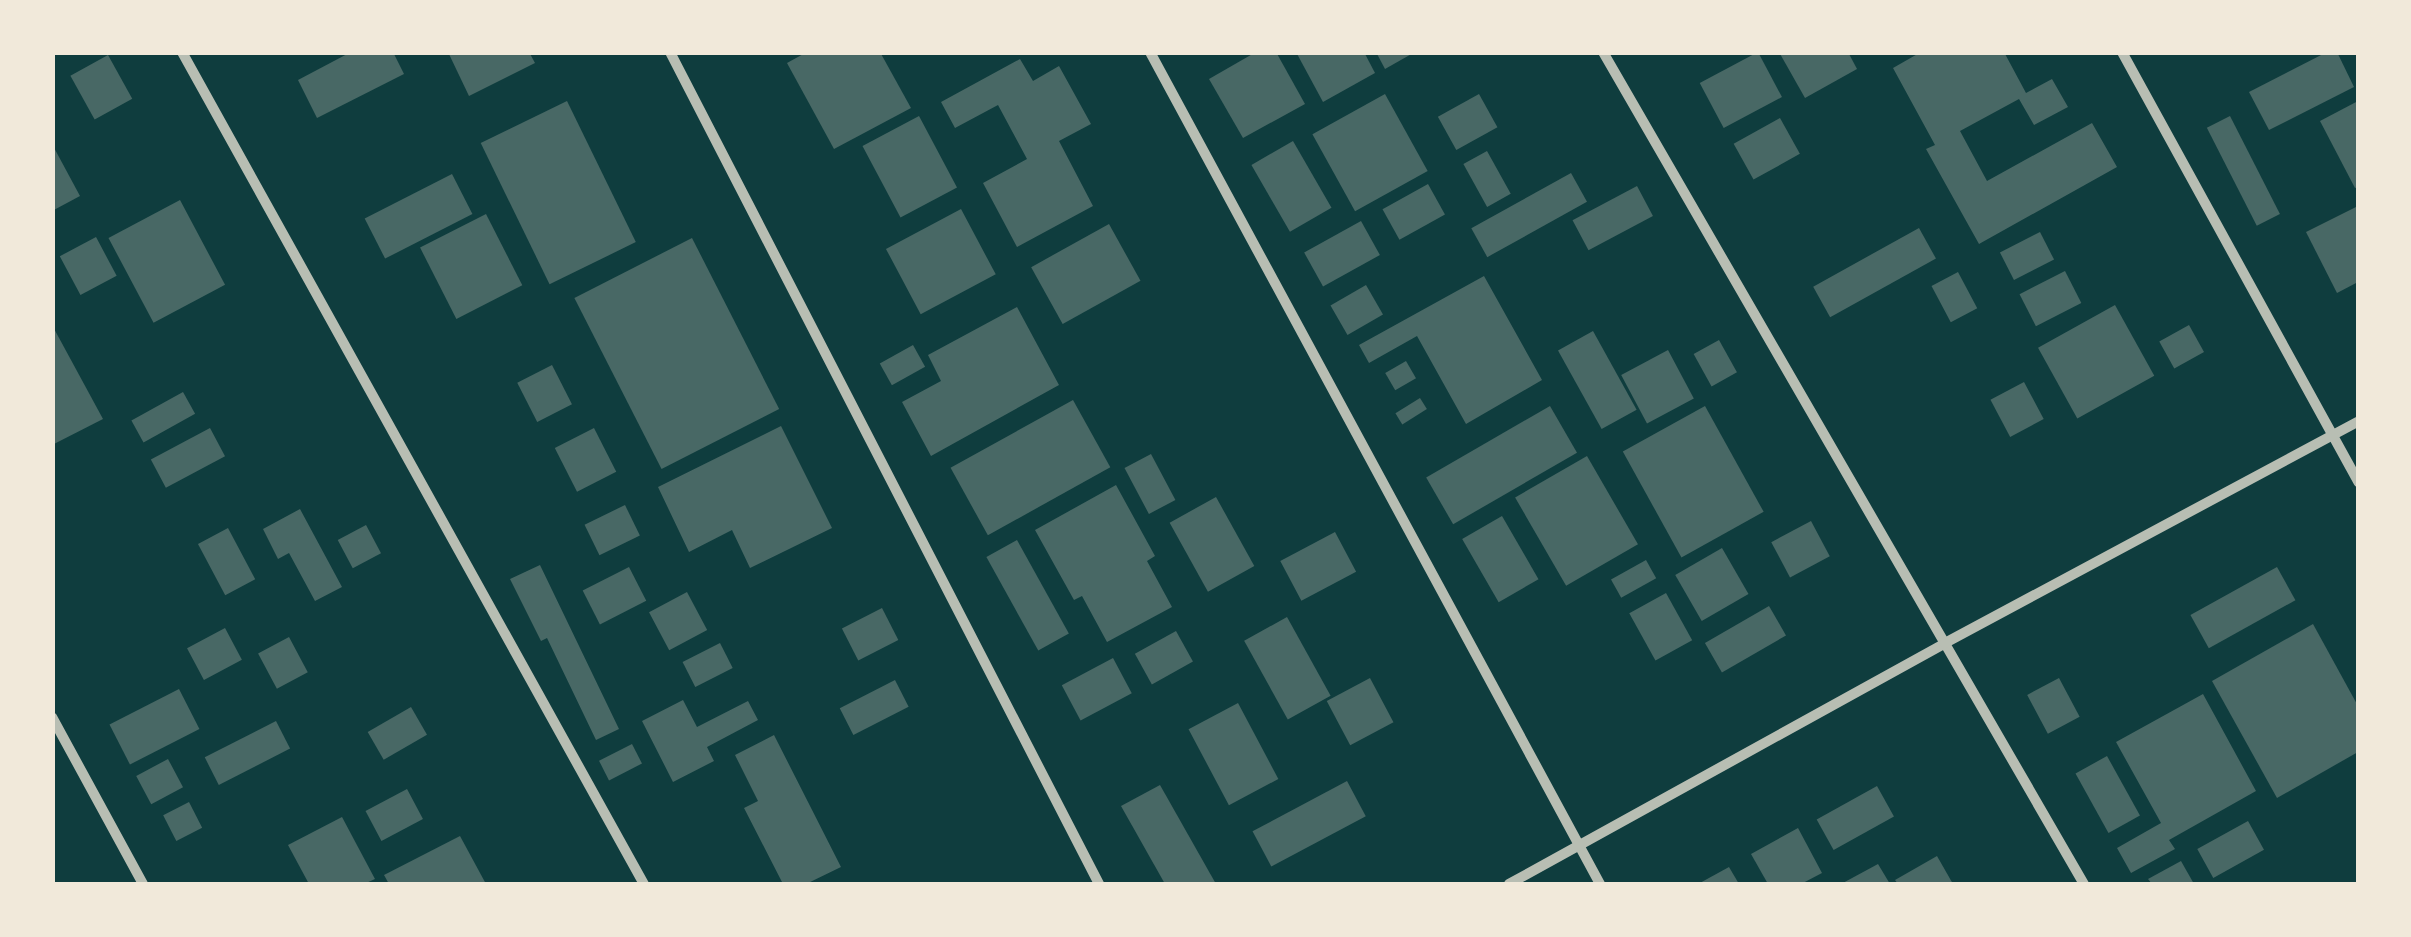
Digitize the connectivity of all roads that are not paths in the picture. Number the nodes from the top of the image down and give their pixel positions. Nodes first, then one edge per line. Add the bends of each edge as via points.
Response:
1 (182, 52) edge
2 (670, 52) edge
3 (1150, 52) edge
4 (1603, 52) edge
5 (2122, 52) edge
6 (2358, 422) edge
7 (2333, 437) junction
8 (2358, 482) edge
9 (1946, 643) junction
10 (52, 718) edge
11 (1581, 848) junction
12 (144, 884) edge
13 (644, 884) edge
14 (1100, 884) edge
15 (1508, 884) edge
16 (1600, 884) edge
17 (2084, 884) edge

1 - 13 street
2 - 14 street
3 - 11 street
4 - 9 street
5 - 7 street
6 - 7 street
7 - 8 street
7 - 9 street
9 - 11 street
9 - 17 street
10 - 12 street
11 - 15 street
11 - 16 street

